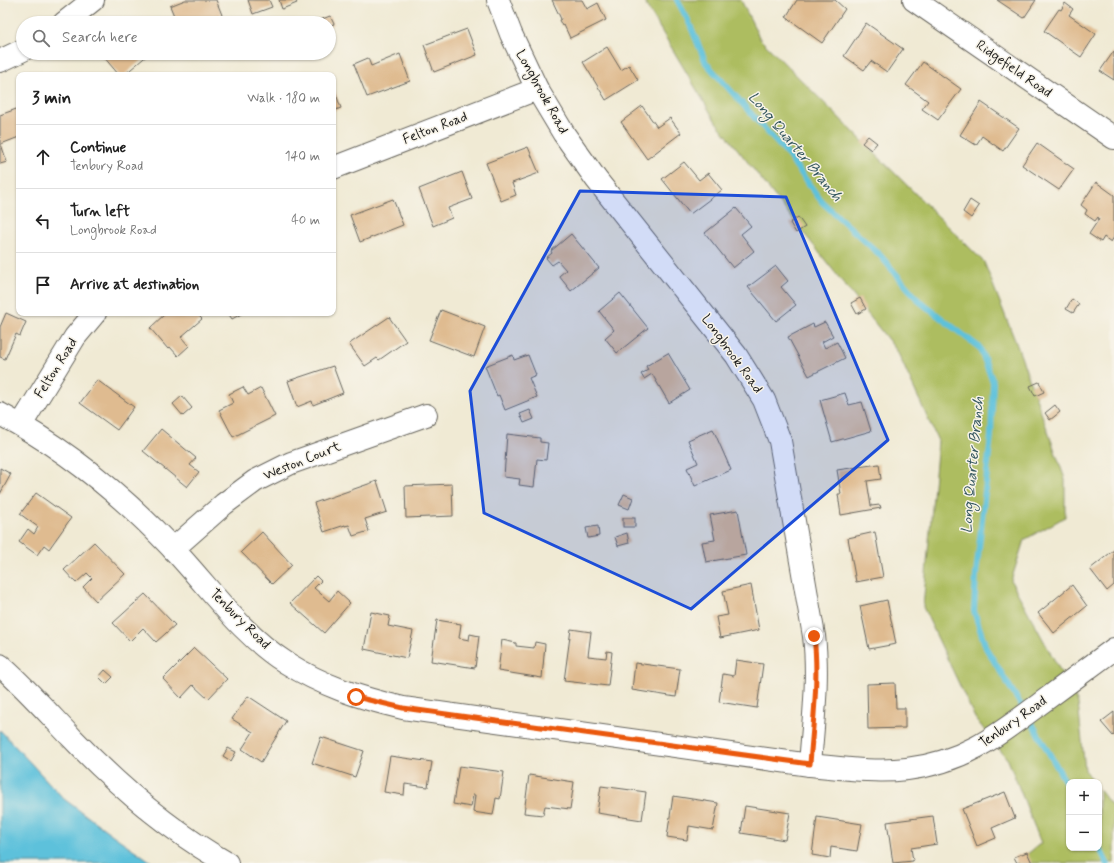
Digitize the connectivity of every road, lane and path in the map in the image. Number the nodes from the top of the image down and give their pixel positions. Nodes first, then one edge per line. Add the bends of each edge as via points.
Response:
1 (93, 0) edge
2 (498, 0) edge
3 (914, 0) edge
4 (73, 16) edge
5 (16, 53) edge
6 (0, 61) edge
7 (538, 88) junction
8 (1114, 138) edge
9 (336, 167) edge
10 (92, 316) edge
11 (0, 414) edge
12 (426, 415) dead end
13 (21, 425) junction
14 (173, 549) junction
15 (1114, 649) edge
16 (0, 665) edge
17 (810, 764) junction
18 (227, 863) edge

1 - 4 main road
2 - 7 main road, Longbrook Road via 511,34
3 - 8 main road, Ridgefield Road
5 - 6 main road
7 - 9 main road, Felton Road
7 - 17 main road, Longbrook Road via 564,134 596,179 736,356 764,400 780,441 814,636 816,684
10 - 13 main road, Felton Road via 75,337
11 - 13 main road, Tenbury Road
12 - 14 main road, Weston Court via 291,463 255,481 224,504
13 - 14 main road, Tenbury Road via 90,472 128,504
14 - 17 main road, Tenbury Road via 251,634 279,657 314,679 356,697 403,708
15 - 17 main road, Tenbury Road via 994,738 965,754 906,769 873,770
16 - 18 main road via 131,794 178,832

